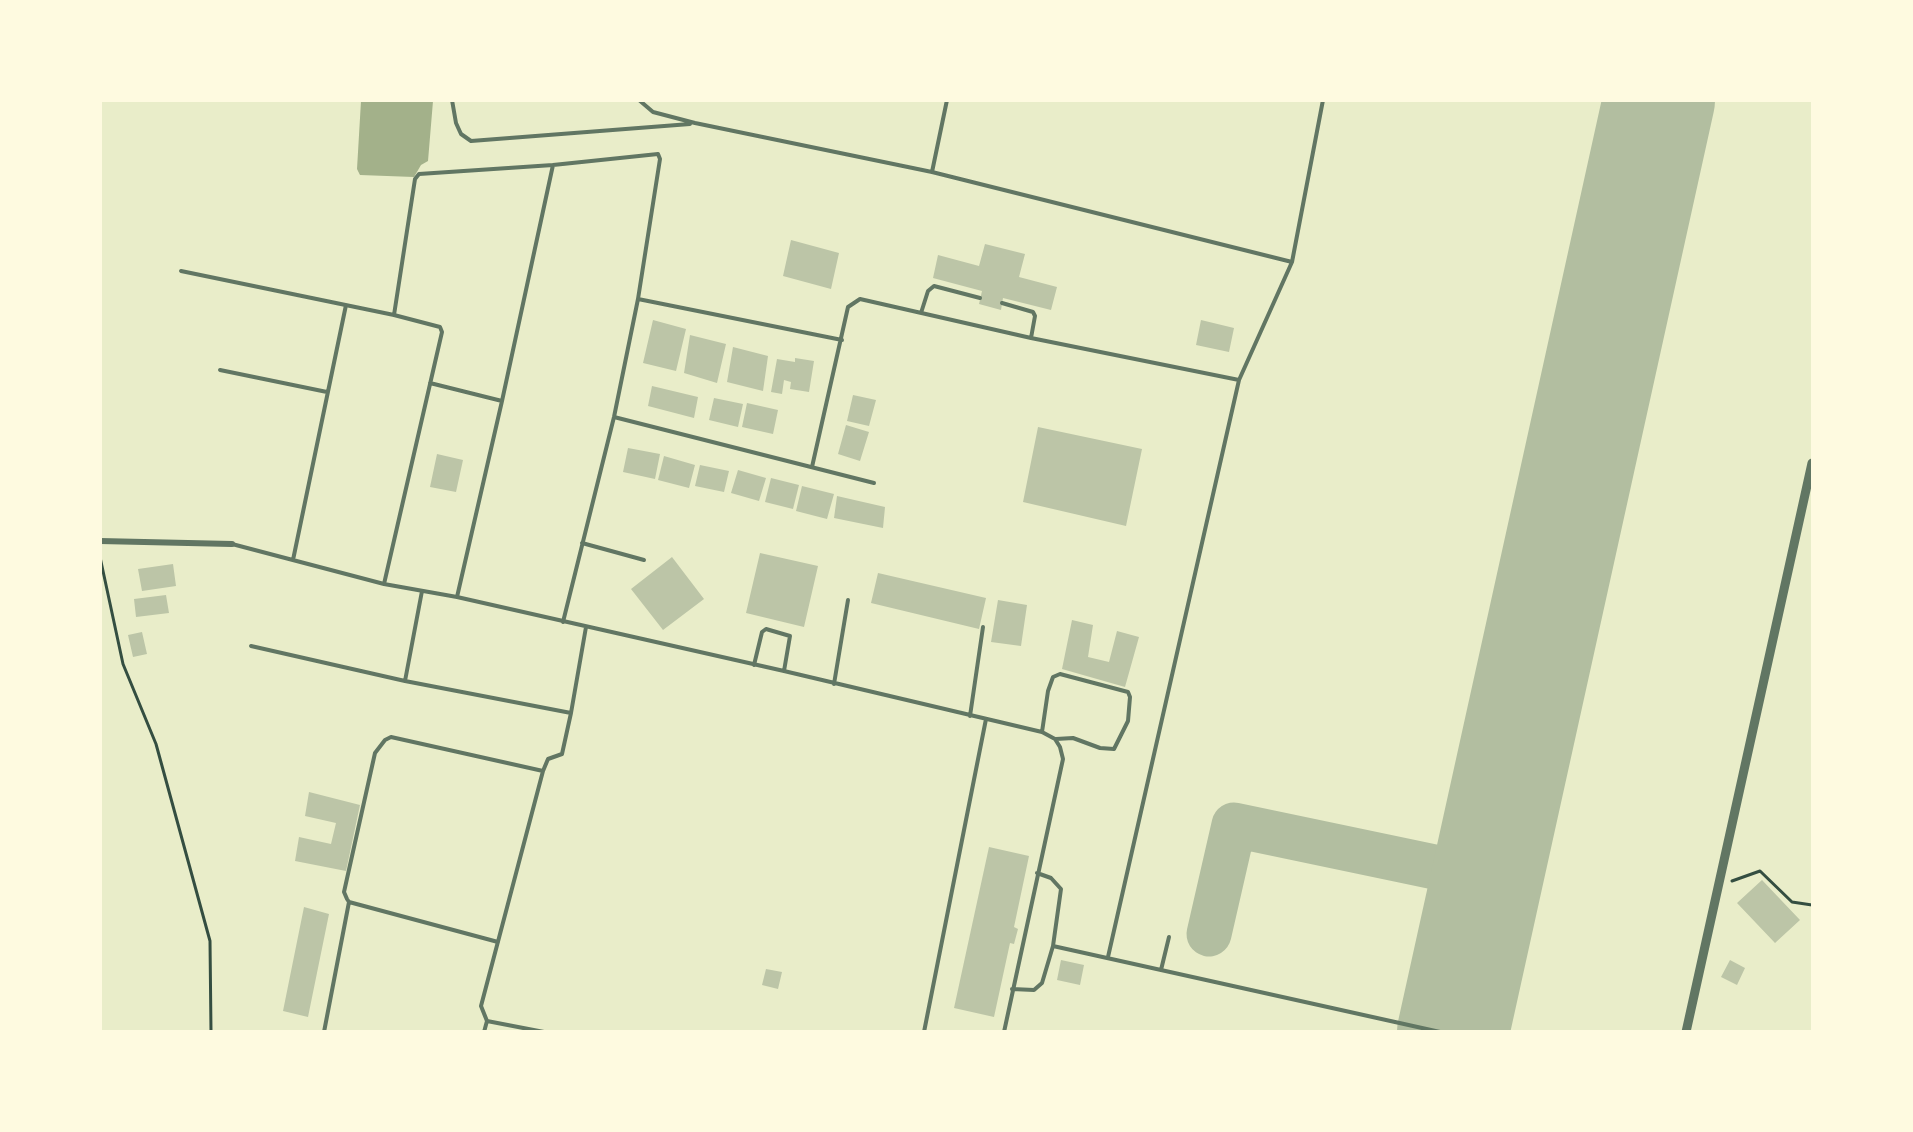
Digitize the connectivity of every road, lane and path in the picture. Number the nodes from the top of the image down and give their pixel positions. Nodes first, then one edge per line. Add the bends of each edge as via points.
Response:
1 (452, 100) edge
2 (639, 100) edge
3 (947, 100) edge
4 (1323, 100) edge
5 (695, 123) junction
6 (553, 165) junction
7 (933, 172) junction
8 (1292, 262) junction
9 (181, 271) dead end
10 (980, 298) dead end
11 (638, 299) junction
12 (1002, 303) dead end
13 (346, 305) junction
14 (921, 313) junction
15 (394, 315) junction
16 (1031, 338) junction
17 (842, 340) junction
18 (220, 370) dead end
19 (1239, 380) junction
20 (430, 383) junction
21 (327, 392) junction
22 (502, 401) junction
23 (614, 417) junction
24 (1812, 463) edge
25 (812, 467) junction
26 (874, 483) dead end
27 (100, 541) edge
28 (582, 543) junction
29 (232, 544) joint
30 (100, 557) edge
31 (293, 560) junction
32 (644, 560) dead end
33 (384, 584) junction
34 (422, 591) junction
35 (457, 597) junction
36 (848, 600) dead end
37 (563, 622) junction
38 (586, 627) junction
39 (983, 627) dead end
40 (251, 646) dead end
41 (754, 664) junction
42 (784, 671) junction
43 (405, 681) junction
44 (834, 684) junction
45 (571, 713) junction
46 (970, 716) junction
47 (986, 720) junction
48 (1042, 732) junction
49 (1055, 739) junction
50 (543, 771) junction
51 (1037, 873) junction
52 (1719, 885) junction
53 (349, 902) junction
54 (1812, 905) edge
55 (1168, 937) dead end
56 (498, 942) junction
57 (1053, 945) junction
58 (1108, 957) junction
59 (1161, 970) junction
60 (1012, 989) junction
61 (487, 1021) junction
62 (212, 1032) edge
63 (324, 1032) edge
64 (484, 1032) edge
65 (544, 1032) edge
66 (924, 1032) edge
67 (1004, 1032) edge
68 (1440, 1032) edge
69 (1686, 1032) edge

1 - 5 lane via 461,134 471,141
2 - 5 lane via 653,112
3 - 7 lane
4 - 8 lane
5 - 7 lane
6 - 11 lane via 658,154
6 - 15 lane via 419,174 414,180
6 - 22 lane
7 - 8 lane
8 - 19 lane
9 - 13 lane
10 - 14 lane via 934,286 928,291
11 - 17 lane
11 - 23 lane
12 - 16 lane via 1032,312 1035,316
13 - 15 lane
13 - 21 lane
14 - 16 lane
14 - 17 lane via 860,299 848,307
15 - 20 lane via 440,327
16 - 19 lane
17 - 25 lane
18 - 21 lane
19 - 58 lane
20 - 22 lane
20 - 33 lane
21 - 31 lane
22 - 35 lane
23 - 25 lane
23 - 28 lane
24 - 52 street
25 - 26 lane
27 - 29 street
28 - 32 lane
28 - 37 lane
29 - 31 lane
30 - 62 path via 123,664 156,744 210,940
31 - 33 lane
33 - 34 lane
34 - 35 lane
34 - 43 lane
35 - 37 lane
36 - 44 lane
37 - 38 lane
38 - 41 lane
38 - 45 lane
39 - 46 lane
40 - 43 lane
41 - 42 lane
41 - 42 lane via 766,629 790,636
42 - 44 lane
43 - 45 lane
44 - 46 lane
45 - 50 lane via 562,754 548,759
46 - 47 lane
47 - 48 lane
47 - 66 lane
48 - 49 lane
48 - 49 lane via 1053,677 1060,674 1128,692 1128,721 1114,749 1073,738
49 - 51 lane via 1063,759
50 - 53 lane via 391,737 385,740 375,753 344,892
50 - 56 lane
51 - 57 lane via 1051,878 1060,889
51 - 60 lane
52 - 54 path via 1760,871 1792,902
52 - 69 street
53 - 56 lane
53 - 63 lane
55 - 59 lane
56 - 61 lane via 481,1006
57 - 58 lane
57 - 60 lane via 1042,983 1034,990
58 - 59 lane
59 - 68 lane
60 - 67 lane
61 - 64 lane
61 - 65 lane

